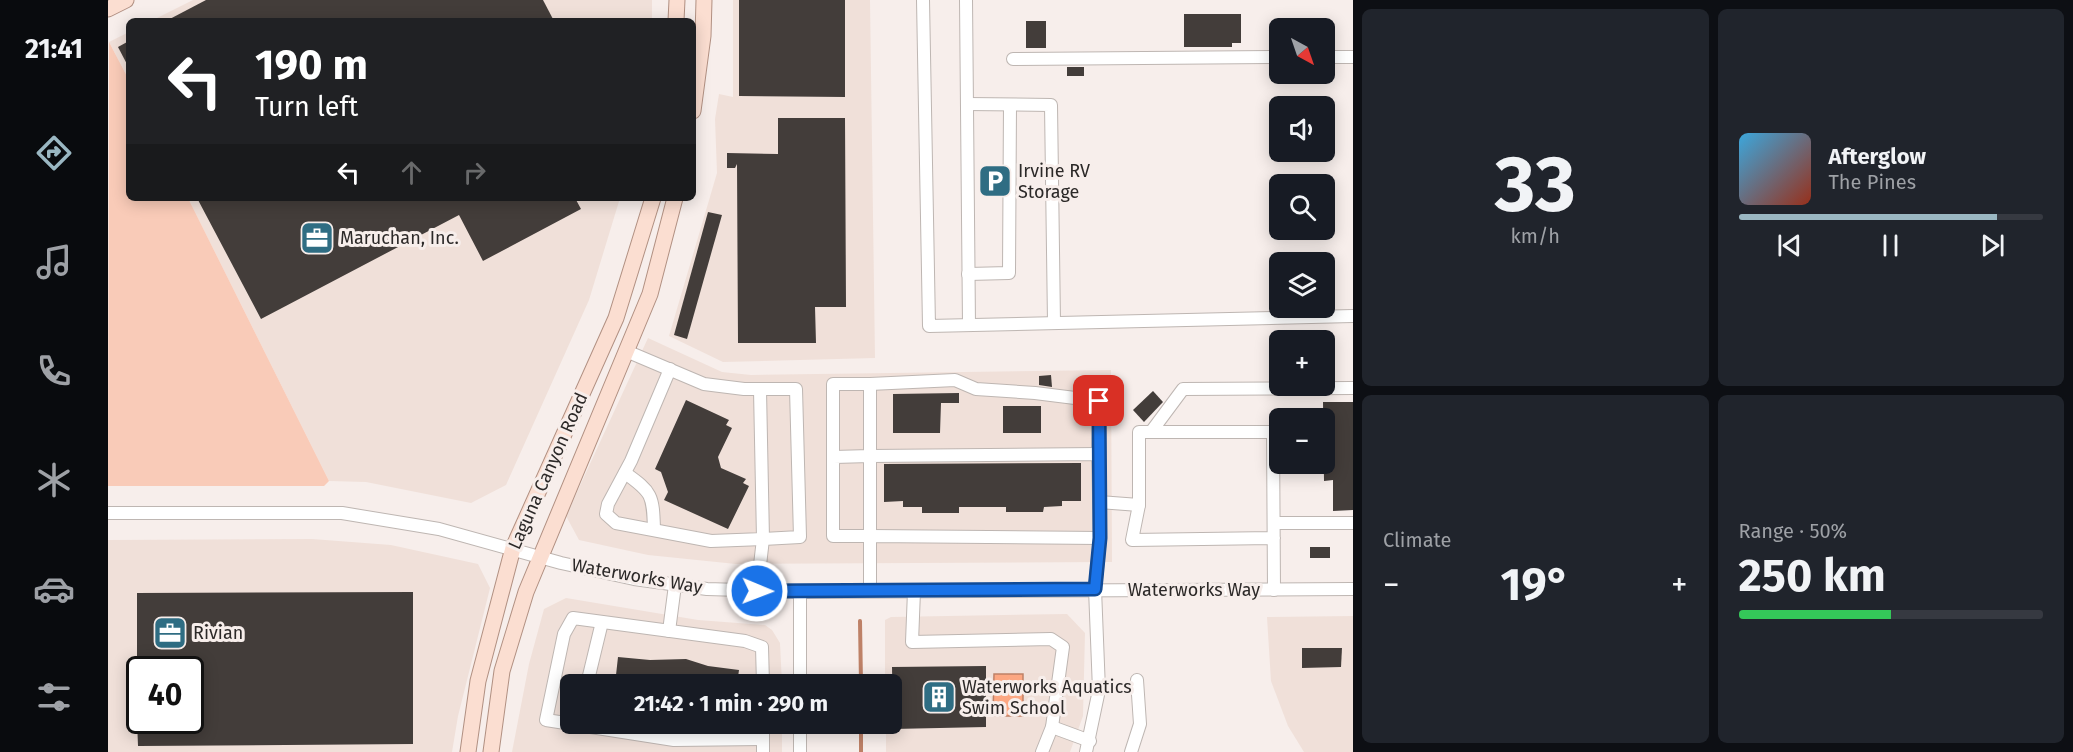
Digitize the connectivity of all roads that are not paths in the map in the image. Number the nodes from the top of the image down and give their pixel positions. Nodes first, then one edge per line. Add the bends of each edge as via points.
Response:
1 (126, 0) edge
2 (677, 0) edge
3 (704, 0) edge
4 (923, 0) edge
5 (966, 0) edge
6 (108, 9) edge
7 (676, 18) edge
8 (1269, 57) edge
9 (1335, 57) edge
10 (1353, 57) edge
11 (1013, 59) dead end
12 (696, 88) edge
13 (967, 104) junction
14 (1010, 105) junction
15 (652, 201) edge
16 (674, 201) edge
17 (968, 274) junction
18 (1353, 316) edge
19 (1054, 323) junction
20 (969, 325) junction
21 (626, 351) junction
22 (670, 369) junction
23 (870, 384) junction
24 (1353, 388) edge
25 (760, 390) junction
26 (1151, 432) junction
27 (1098, 454) junction
28 (834, 456) junction
29 (870, 456) junction
30 (625, 473) junction
31 (1099, 502) junction
32 (1139, 505) junction
33 (108, 513) edge
34 (1274, 523) junction
35 (1353, 523) edge
36 (654, 529) junction
37 (870, 536) junction
38 (1100, 538) junction
39 (1274, 538) junction
40 (763, 539) junction
41 (513, 548) junction
42 (540, 556) junction
43 (675, 585) junction
44 (1095, 589) junction
45 (1353, 589) edge
46 (1274, 590) junction
47 (757, 591) junction
48 (870, 591) junction
49 (914, 591) junction
50 (800, 592) junction
51 (602, 622) junction
52 (669, 631) junction
53 (589, 674) edge
54 (763, 674) edge
55 (800, 674) edge
56 (1137, 680) dead end
57 (560, 722) edge
58 (1052, 727) junction
59 (638, 734) edge
60 (800, 734) edge
61 (763, 745) edge
62 (1088, 747) edge
63 (468, 752) edge
64 (491, 752) edge
65 (801, 752) edge
66 (1042, 752) edge
67 (1131, 752) edge

1 - 6 main road
2 - 7 main road
3 - 12 main road
4 - 20 street via 929,326
5 - 13 street
8 - 11 street
9 - 10 street
13 - 14 street
13 - 17 street
14 - 17 street via 1009,273
14 - 19 street via 1051,105
15 - 41 main road, Laguna Canyon Road via 616,318
16 - 21 main road, Laguna Canyon Road via 650,294
17 - 20 street
18 - 19 street
19 - 20 street
21 - 22 street
21 - 42 main road, Laguna Canyon Road
22 - 25 street via 704,384
22 - 30 street
23 - 27 street via 955,380 976,389 1099,401
23 - 28 street via 832,384
23 - 29 street
24 - 26 street via 1183,389
25 - 40 street
25 - 40 street via 795,389 800,537
26 - 32 street via 1139,432
26 - 34 street via 1273,432
27 - 29 street
27 - 31 street
28 - 29 street
28 - 37 street via 833,536
29 - 37 street
30 - 36 street via 648,489 653,501
30 - 36 street via 608,504 608,517 616,523
31 - 32 street
31 - 38 street
32 - 39 street via 1132,540
33 - 41 street, Waterworks Way via 342,513
34 - 35 street
34 - 39 street
36 - 40 street via 711,541
37 - 38 street
37 - 48 street
38 - 44 street
39 - 46 street
40 - 47 street
41 - 42 street, Waterworks Way
41 - 63 main road, Laguna Canyon Road via 478,681
42 - 43 street, Waterworks Way
42 - 64 main road, Laguna Canyon Road via 502,671
43 - 47 street, Waterworks Way
43 - 52 street
44 - 46 street, Waterworks Way
44 - 49 street, Waterworks Way
44 - 62 street via 1099,690
45 - 46 street, Waterworks Way
47 - 50 street, Waterworks Way
48 - 49 street, Waterworks Way
48 - 50 street, Waterworks Way
49 - 58 street via 912,642 1051,639 1063,647
50 - 55 street
51 - 52 street
51 - 53 street
51 - 57 street via 573,618 564,634 546,720
52 - 54 street via 746,641 762,647
56 - 67 street via 1140,724
58 - 62 street
58 - 66 street
59 - 61 street
60 - 65 street

